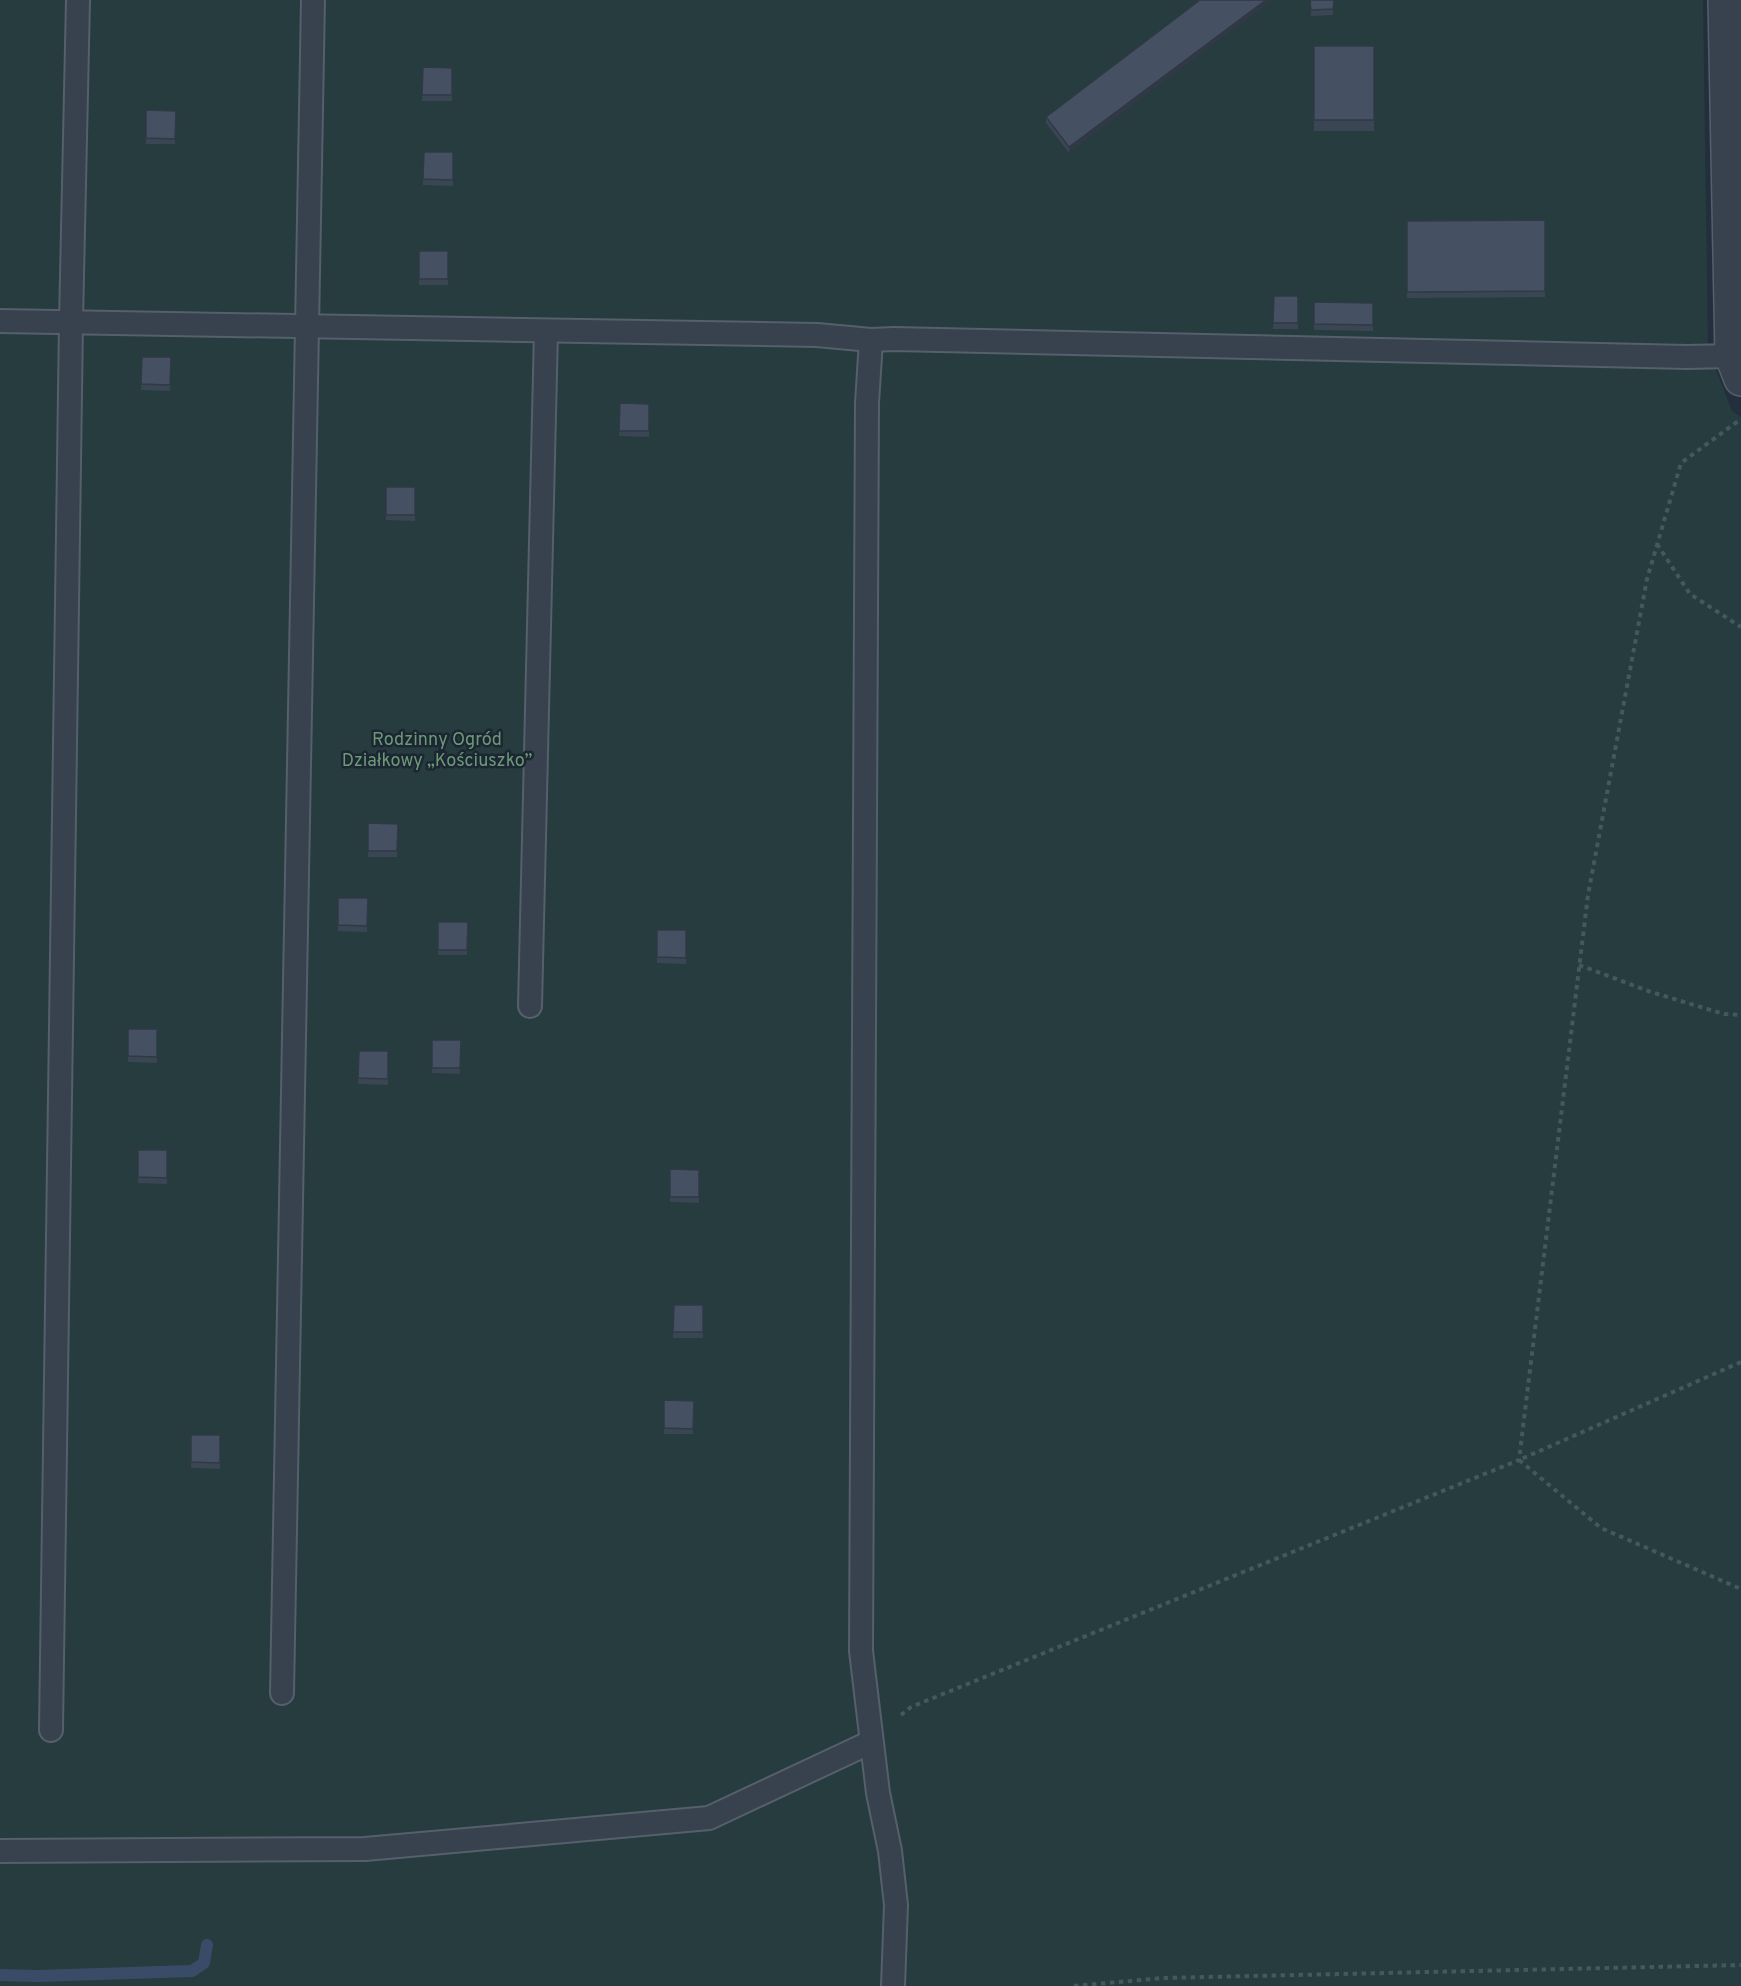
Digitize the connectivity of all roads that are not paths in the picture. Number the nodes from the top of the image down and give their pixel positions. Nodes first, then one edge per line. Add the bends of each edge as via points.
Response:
1 (78, 0) edge
2 (313, 0) edge
3 (1725, 0) edge
4 (1733, 73) edge
5 (1734, 170) edge
6 (1736, 291) edge
7 (0, 321) edge
8 (71, 322) junction
9 (308, 326) junction
10 (546, 331) junction
11 (871, 340) junction
12 (1736, 368) edge
13 (530, 1006) dead end
14 (282, 1693) dead end
15 (51, 1730) dead end
16 (871, 1742) junction
17 (0, 1851) edge
18 (893, 1986) edge

1 - 8 lane
2 - 9 lane
3 - 4 street
4 - 5 street
5 - 6 street
6 - 12 street
7 - 8 lane
8 - 9 lane
8 - 15 lane
9 - 10 lane
9 - 14 lane
10 - 11 lane via 817,335
10 - 13 lane
11 - 12 lane via 1675,357
11 - 16 lane via 867,402 861,1639
16 - 17 lane via 709,1818 365,1849
16 - 18 lane via 896,1905

